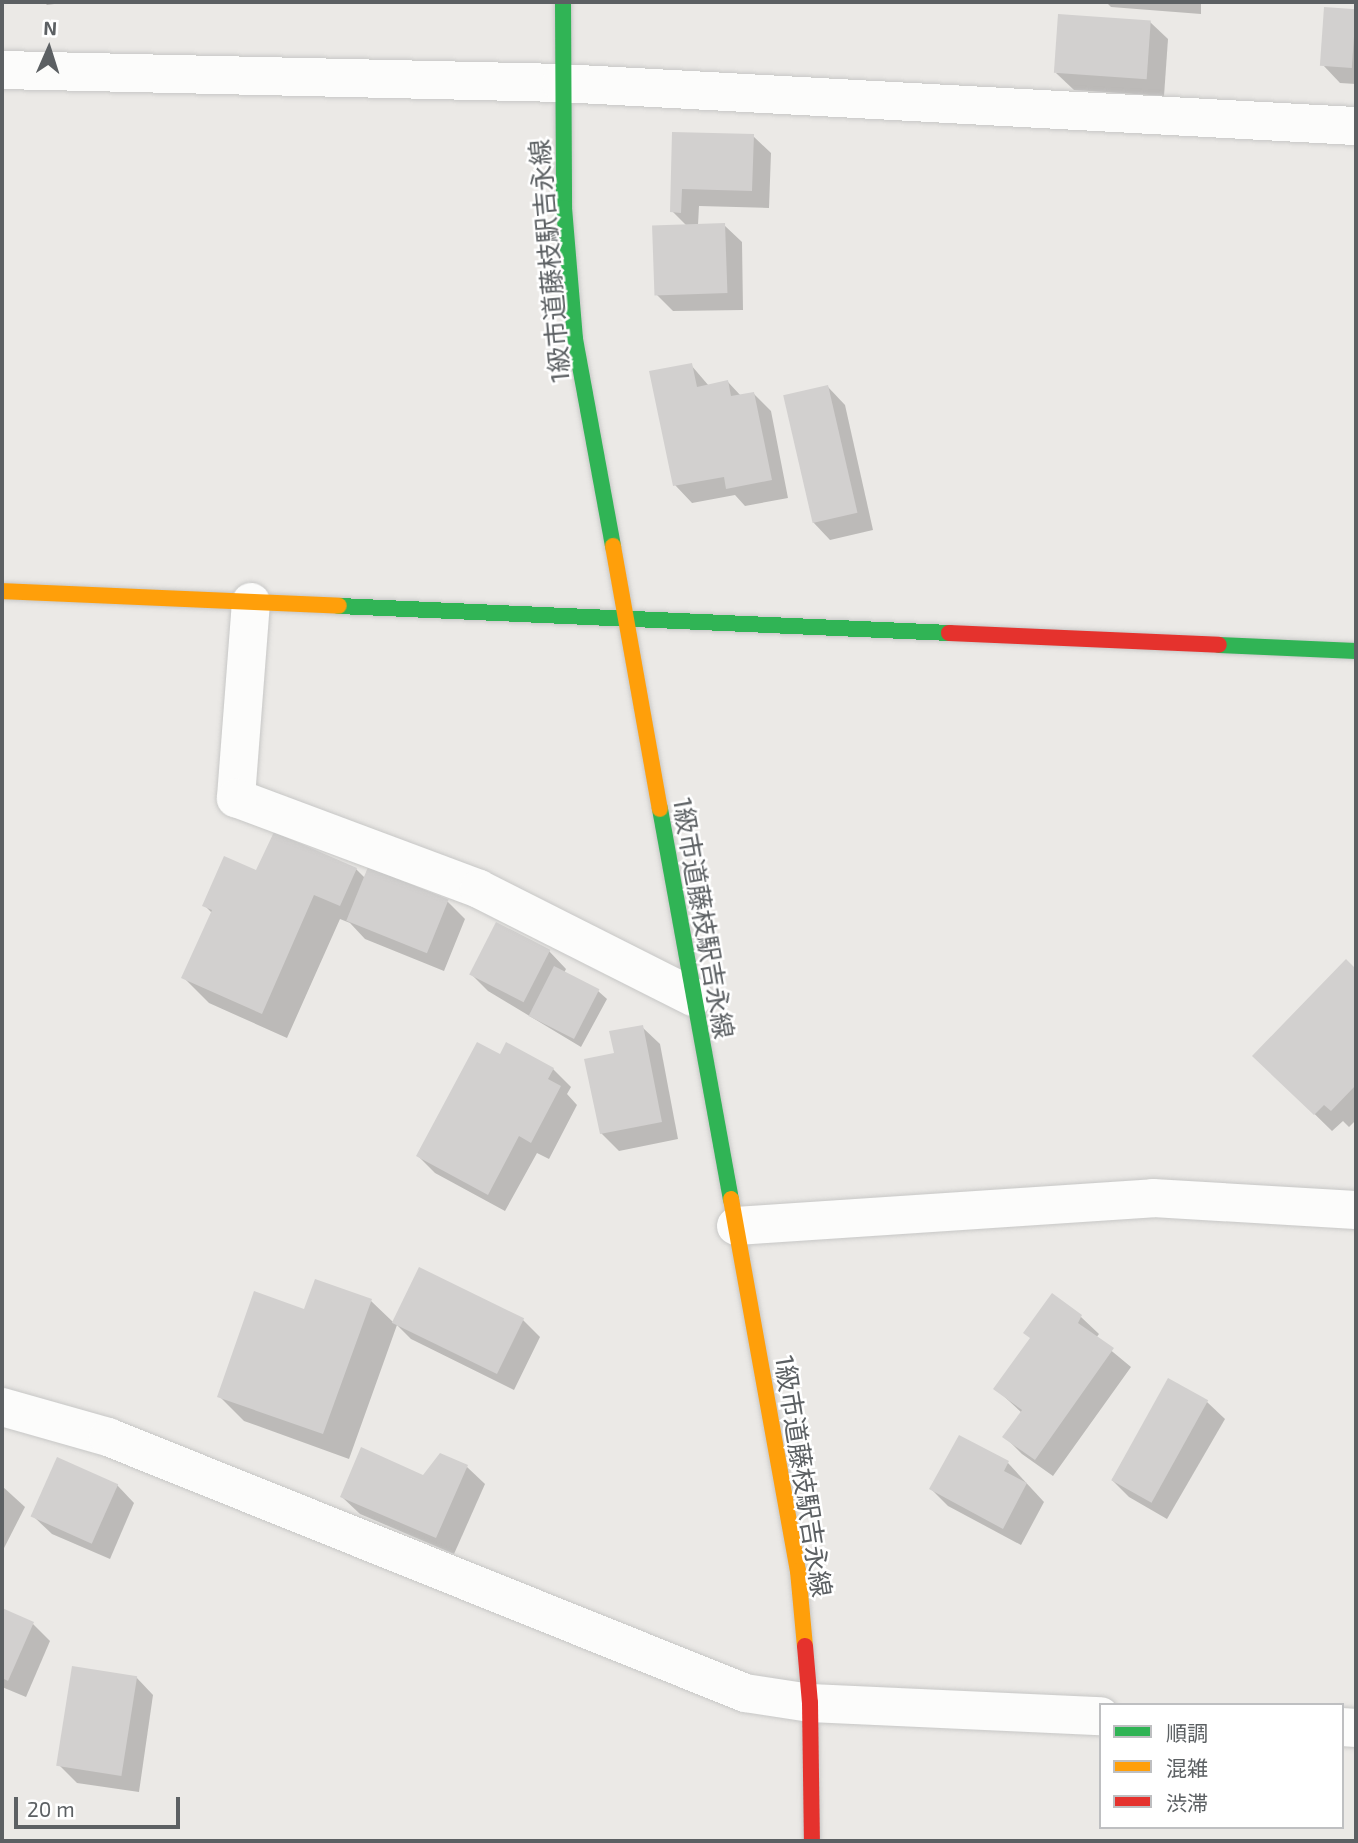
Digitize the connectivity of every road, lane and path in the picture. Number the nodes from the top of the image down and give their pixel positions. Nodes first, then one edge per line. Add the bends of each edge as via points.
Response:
1 (563, 2) edge
2 (2, 70) edge
3 (561, 83) junction
4 (1356, 126) edge
5 (2, 591) edge
6 (251, 602) junction
7 (625, 618) junction
8 (1356, 651) edge
9 (694, 997) junction
10 (1356, 1210) edge
11 (736, 1226) junction
12 (2, 1407) edge
13 (810, 1703) junction
14 (1099, 1716) edge
15 (812, 1841) edge

1 - 3 street, 1級市道藤枝駅吉永線
2 - 3 street
3 - 4 street
3 - 7 street, 1級市道藤枝駅吉永線 via 564,208 575,339
5 - 6 street
6 - 7 street
6 - 9 street via 236,797 479,889
7 - 8 street
7 - 9 street, 1級市道藤枝駅吉永線
9 - 11 street, 1級市道藤枝駅吉永線
10 - 11 street via 1153,1198
11 - 13 street, 1級市道藤枝駅吉永線 via 798,1571
12 - 13 street via 108,1437 745,1693
13 - 14 street
13 - 15 street, 1級市道藤枝駅吉永線

